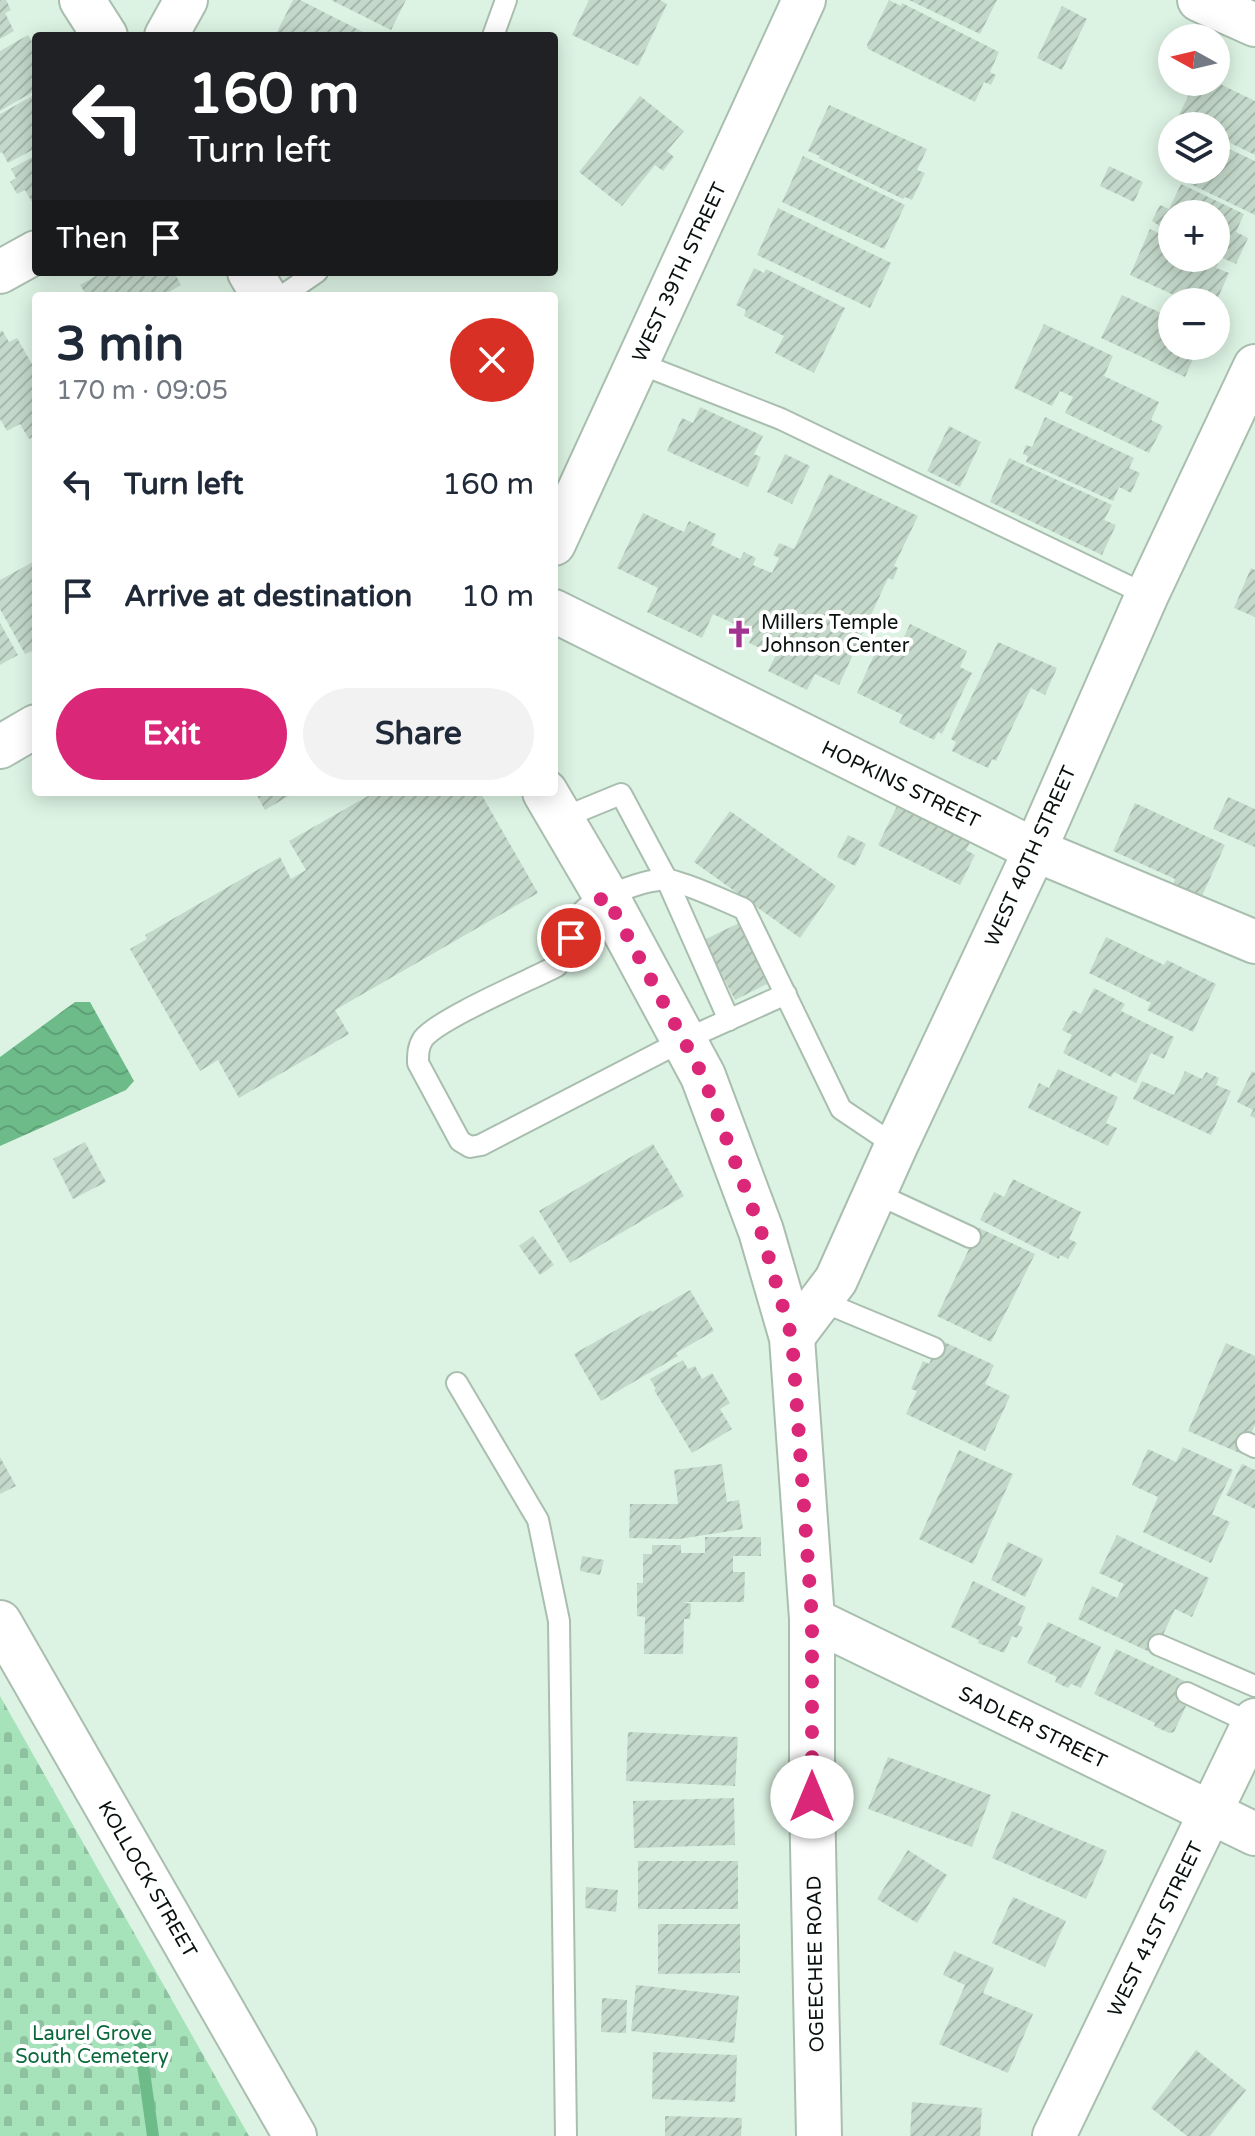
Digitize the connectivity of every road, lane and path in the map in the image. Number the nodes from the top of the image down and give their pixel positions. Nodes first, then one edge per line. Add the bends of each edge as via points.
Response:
1 (82, 0) edge
2 (186, 0) edge
3 (506, 0) edge
4 (804, 0) edge
5 (1199, 0) edge
6 (1255, 25) edge
7 (102, 32) edge
8 (168, 32) edge
9 (494, 32) edge
10 (32, 254) edge
11 (0, 272) edge
12 (311, 276) edge
13 (288, 292) edge
14 (638, 363) junction
15 (1255, 366) edge
16 (558, 535) edge
17 (1147, 595) junction
18 (558, 613) edge
19 (32, 728) edge
20 (0, 747) edge
21 (553, 806) edge
22 (1035, 850) junction
23 (666, 878) junction
24 (606, 896) junction
25 (1255, 942) edge
26 (786, 994) junction
27 (729, 1020) junction
28 (684, 1040) junction
29 (896, 1146) junction
30 (875, 1193) junction
31 (970, 1237) dead end
32 (821, 1301) junction
33 (792, 1338) junction
34 (934, 1348) dead end
35 (457, 1383) dead end
36 (812, 1619) junction
37 (0, 1622) edge
38 (1159, 1645) dead end
39 (1187, 1693) dead end
40 (1254, 1710) edge
41 (1212, 1814) junction
42 (1255, 1834) edge
43 (295, 2136) edge
44 (566, 2136) edge
45 (819, 2136) edge
46 (1054, 2136) edge

1 - 7 street
2 - 8 street
3 - 9 lane
4 - 14 street, WEST 39TH STREET
5 - 6 street
10 - 11 street
12 - 13 lane
14 - 16 street, WEST 39TH STREET
14 - 17 lane via 781,419
15 - 17 street, WEST 40TH STREET
17 - 22 street, WEST 40TH STREET
18 - 22 street, HOPKINS STREET
19 - 20 street
21 - 23 lane via 621,794
21 - 24 street, OGEECHEE ROAD
22 - 25 street, HOPKINS STREET
22 - 29 street, WEST 40TH STREET
23 - 24 lane
23 - 26 lane via 744,909
23 - 27 lane
24 - 28 street, OGEECHEE ROAD
24 - 28 lane via 584,909 557,966 425,1036 418,1063 460,1141 470,1147 481,1145
26 - 27 lane
26 - 29 lane via 841,1109
27 - 28 lane
28 - 33 street, OGEECHEE ROAD via 703,1076 761,1231
29 - 30 street, WEST 40TH STREET
30 - 31 lane
30 - 32 street, WEST 40TH STREET via 836,1280
32 - 33 street, WEST 40TH STREET
32 - 34 lane
33 - 36 street, OGEECHEE ROAD
35 - 44 lane via 538,1520 559,1621
36 - 41 street, SADLER STREET
36 - 45 street, OGEECHEE ROAD
37 - 43 street, KOLLOCK STREET
38 - 40 lane
39 - 40 lane
40 - 41 street, WEST 41ST STREET
41 - 42 street, SADLER STREET
41 - 46 street, WEST 41ST STREET

